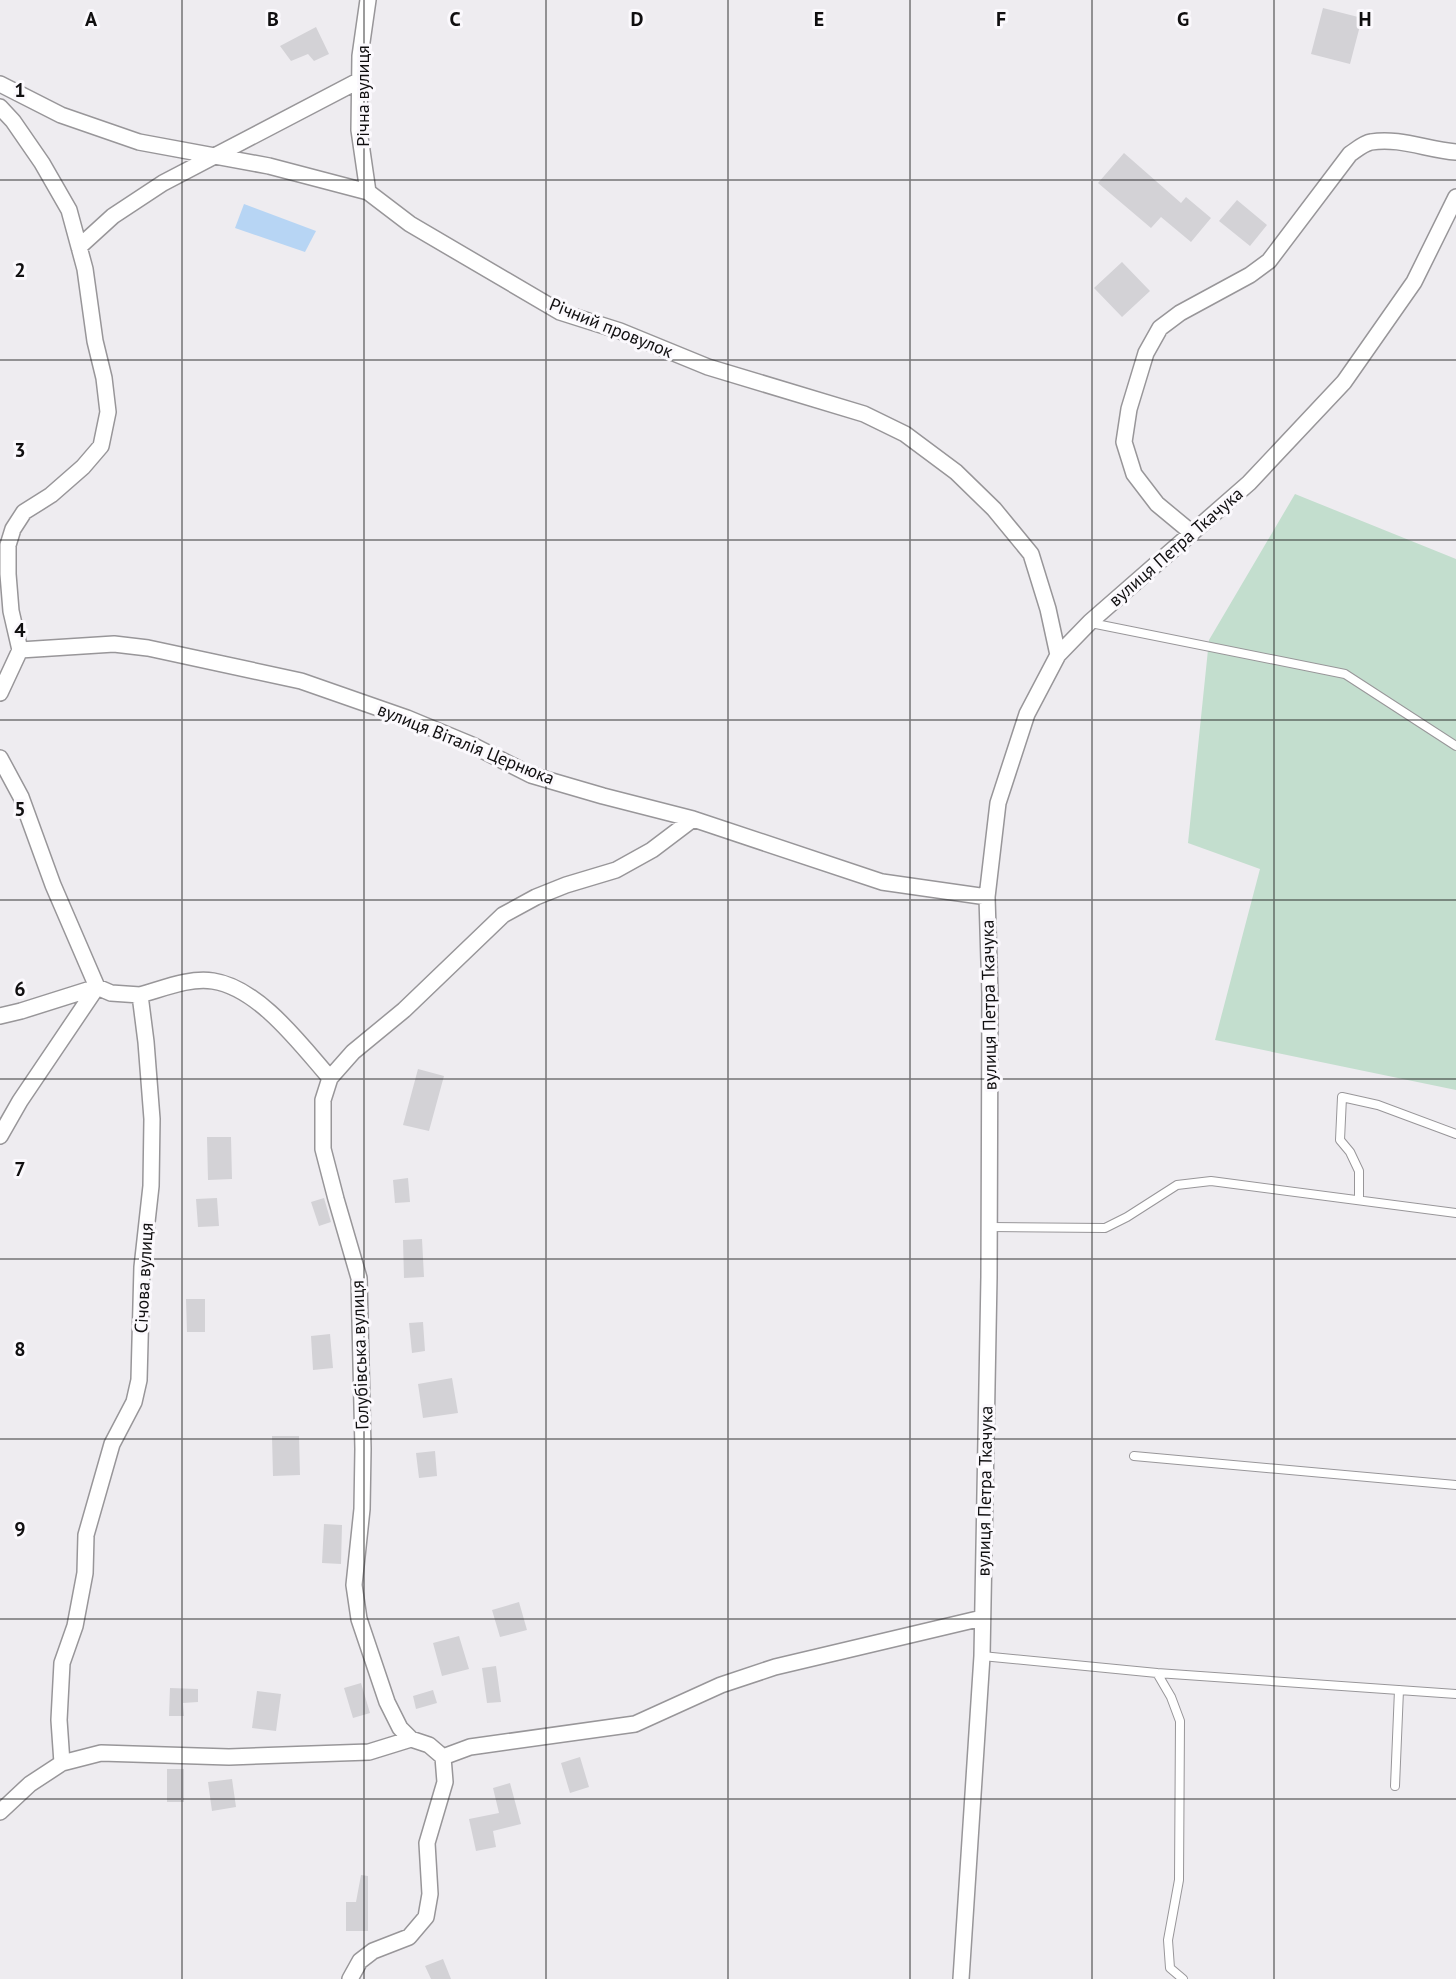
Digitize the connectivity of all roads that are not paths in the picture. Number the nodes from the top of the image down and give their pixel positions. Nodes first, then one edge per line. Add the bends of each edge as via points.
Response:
1 (368, 0) edge
2 (360, 81) junction
3 (0, 84) edge
4 (0, 108) edge
5 (1456, 152) edge
6 (212, 156) junction
7 (368, 192) junction
8 (1456, 197) edge
9 (79, 247) junction
10 (6, 526) edge
11 (1192, 533) junction
12 (1090, 622) junction
13 (20, 650) junction
14 (1059, 656) junction
15 (0, 693) edge
16 (1456, 746) edge
17 (0, 758) edge
18 (693, 819) junction
19 (987, 897) junction
20 (97, 987) junction
21 (140, 995) junction
22 (0, 1016) edge
23 (330, 1078) junction
24 (1456, 1134) edge
25 (0, 1136) edge
26 (1359, 1200) junction
27 (1456, 1213) edge
28 (990, 1227) junction
29 (1134, 1456) dead end
30 (1456, 1485) edge
31 (982, 1618) junction
32 (982, 1656) junction
33 (1157, 1673) junction
34 (1399, 1690) junction
35 (1456, 1694) edge
36 (411, 1739) junction
37 (442, 1757) junction
38 (62, 1763) junction
39 (1395, 1786) dead end
40 (0, 1812) edge
41 (350, 1979) edge
42 (961, 1979) edge
43 (1183, 1979) edge

1 - 2 street, Річна вулиця
2 - 6 street
2 - 7 street, Річна вулиця via 359,130
3 - 6 street, Річний провулок via 83,123 140,142
4 - 9 street via 42,163 69,210
5 - 11 street via 1390,141 1368,142 1350,154 1269,261 1160,328 1146,353 1129,409 1124,442 1134,474 1156,504
6 - 7 street, Річний провулок via 269,166
6 - 9 street via 113,216
7 - 14 street, Річний провулок via 410,224 560,312 620,331 708,367 864,414 905,434 979,494 1030,554
8 - 11 street, вулиця Петра Ткачука via 1414,282 1344,382 1249,483
9 - 10 street via 108,412 101,446 51,495
10 - 13 street via 10,611
11 - 12 street, вулиця Петра Ткачука
12 - 14 street, вулиця Петра Ткачука
12 - 16 lane via 1345,674
13 - 15 street
13 - 18 street, вулиця Віталія Цернюка via 114,644 301,681 407,718 531,775
14 - 19 street, вулиця Петра Ткачука via 1027,714 999,803
17 - 20 street via 21,796 53,885
18 - 19 street, вулиця Віталія Цернюка via 882,882
18 - 23 street, Голубівська вулиця via 652,850 616,870 566,885 503,915 404,1010 353,1052
19 - 28 street, вулиця Петра Ткачука
20 - 21 street via 111,993
20 - 22 street
20 - 25 street
21 - 23 street via 193,981 230,986 281,1023
21 - 38 street, Січова вулиця via 152,1119 139,1380 134,1402 112,1444 86,1535 85,1573 75,1626 62,1663
23 - 36 street, Голубівська вулиця via 323,1100 323,1149 359,1278 362,1499 354,1585 359,1619 387,1702 400,1728
24 - 26 lane via 1378,1105 1342,1097 1340,1140 1359,1171
26 - 27 lane
26 - 28 lane via 1211,1180 1177,1185 1104,1228
28 - 31 street, вулиця Петра Ткачука
29 - 30 lane
31 - 32 street, вулиця Петра Ткачука
31 - 37 street via 775,1667 721,1685 635,1724 470,1747
32 - 33 lane
32 - 42 street, вулиця Петра Ткачука
33 - 34 lane
33 - 43 lane via 1180,1721 1179,1880 1168,1940 1170,1968
34 - 35 lane
34 - 39 lane
36 - 37 street, Голубівська вулиця via 429,1745
36 - 38 street via 369,1752 230,1757 101,1753
37 - 41 street via 445,1782 427,1843 430,1894 426,1917 409,1936 360,1961
38 - 40 street via 30,1784

